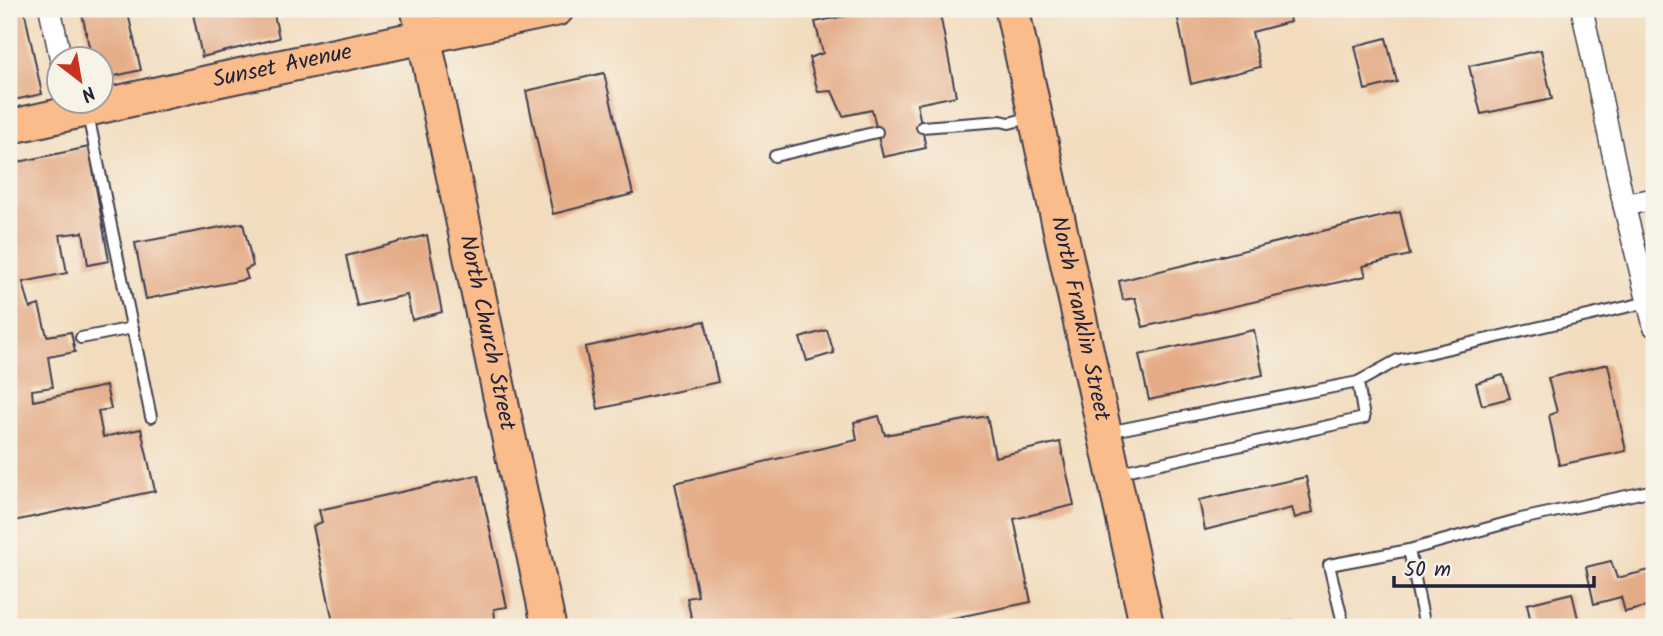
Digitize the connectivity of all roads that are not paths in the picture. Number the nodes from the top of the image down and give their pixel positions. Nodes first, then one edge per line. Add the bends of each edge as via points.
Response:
1 (50, 9) edge
2 (557, 9) edge
3 (1012, 9) edge
4 (1582, 9) edge
5 (421, 23) edge
6 (58, 46) edge
7 (116, 97) edge
8 (46, 116) edge
9 (81, 116) edge
10 (1035, 116) junction
11 (9, 127) edge
12 (922, 127) dead end
13 (877, 132) dead end
14 (775, 156) dead end
15 (1654, 199) edge
16 (1624, 205) junction
17 (1648, 302) junction
18 (1654, 326) edge
19 (133, 328) junction
20 (81, 338) dead end
21 (1358, 382) junction
22 (151, 417) dead end
23 (1105, 432) junction
24 (1114, 474) junction
25 (1654, 490) edge
26 (1409, 550) junction
27 (549, 627) edge
28 (1147, 627) edge
29 (1343, 627) edge
30 (1425, 627) edge

1 - 6 street
2 - 5 main road, Sunset Avenue
3 - 10 main road, North Franklin Street
4 - 16 street
5 - 7 main road, Sunset Avenue
5 - 27 main road, North Church Street
8 - 11 main road, Sunset Avenue
9 - 19 lane via 95,141
10 - 12 lane via 1010,123
10 - 23 main road, North Franklin Street
13 - 14 lane
15 - 16 street
16 - 17 street
17 - 18 street
17 - 21 lane via 1398,360
19 - 20 lane
19 - 22 lane
21 - 23 lane
21 - 24 lane via 1364,418
23 - 24 main road, North Franklin Street
24 - 28 main road, North Franklin Street
25 - 26 lane
26 - 29 lane via 1329,565
26 - 30 lane

